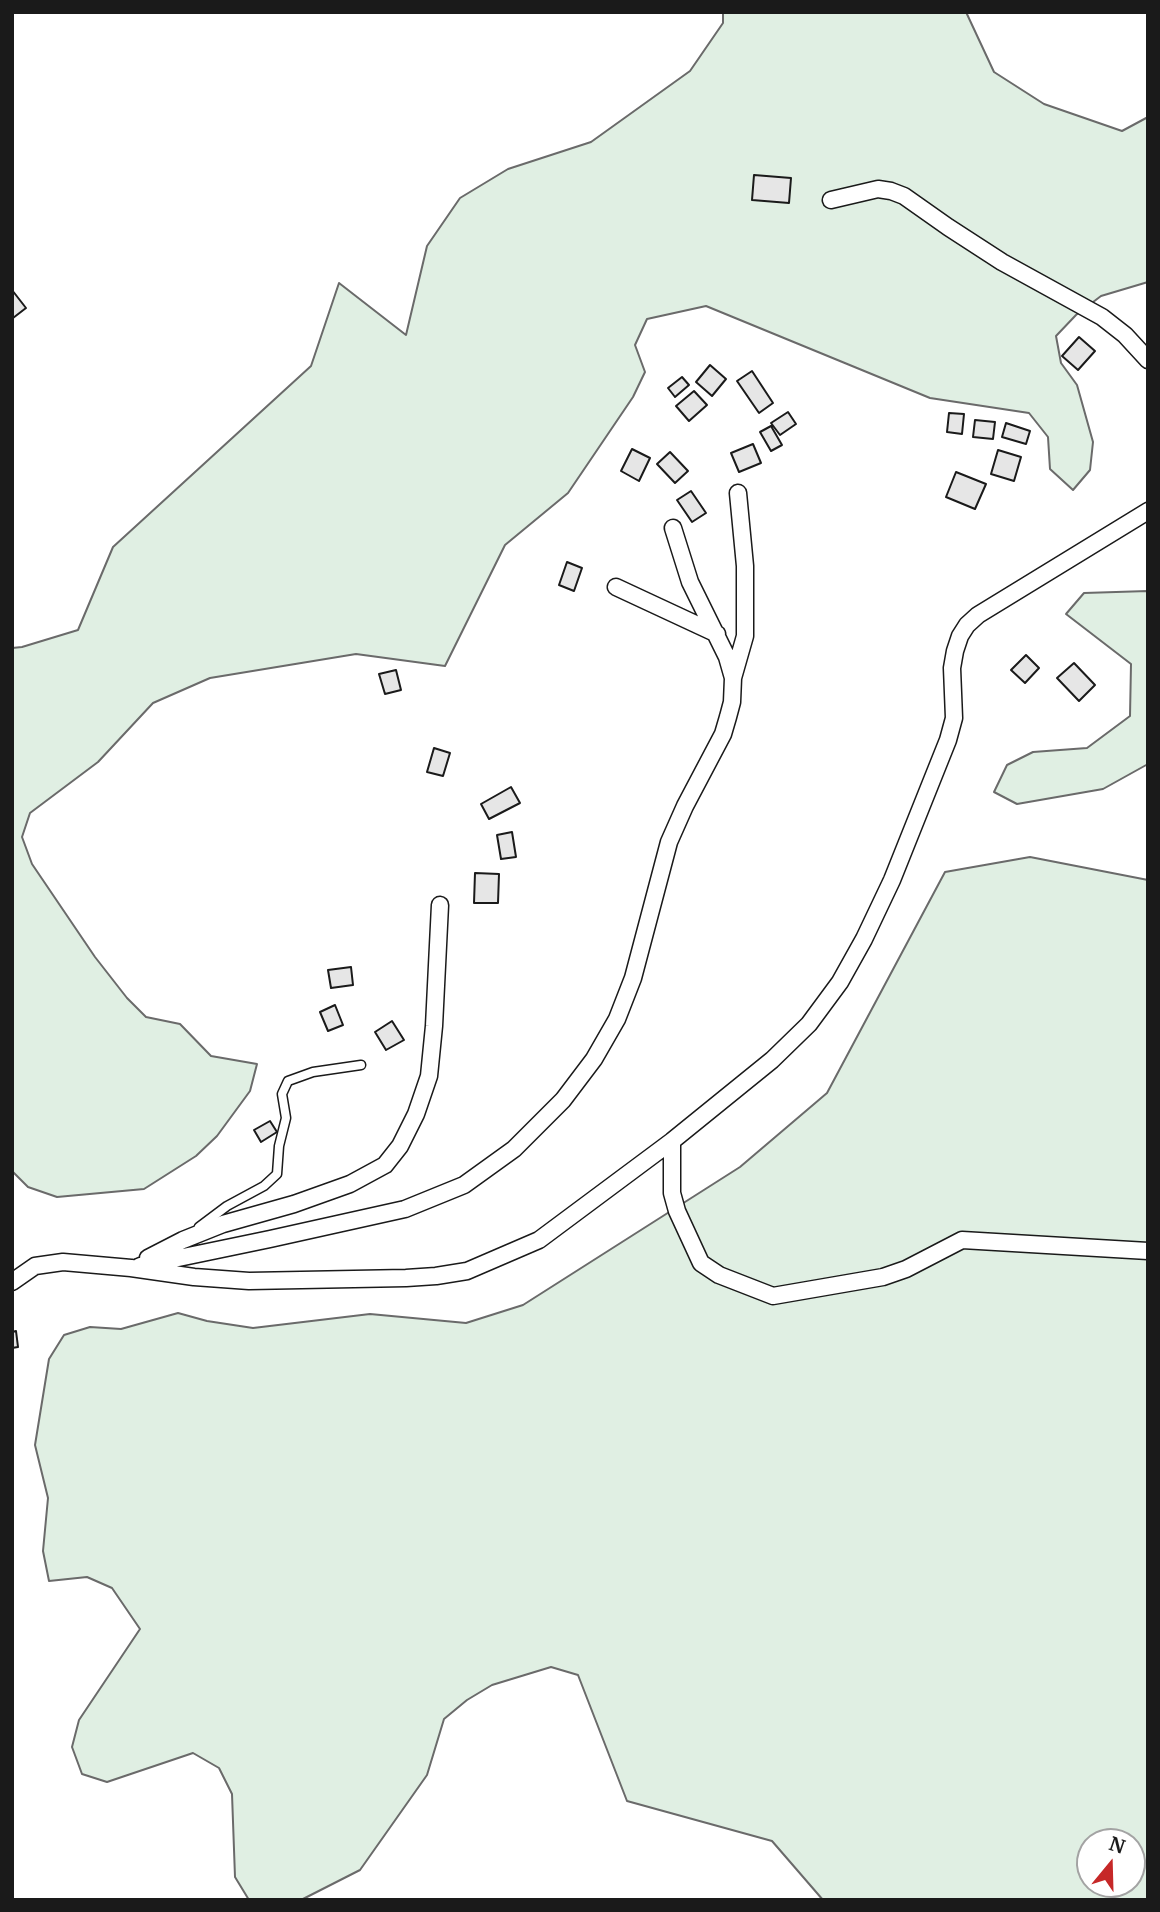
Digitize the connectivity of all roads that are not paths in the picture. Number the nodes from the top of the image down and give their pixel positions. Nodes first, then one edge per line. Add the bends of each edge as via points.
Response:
1 (831, 200) dead end
2 (1148, 360) edge
3 (738, 493) dead end
4 (1148, 512) edge
5 (673, 528) dead end
6 (616, 587) dead end
7 (717, 634) junction
8 (733, 678) junction
9 (440, 905) dead end
10 (361, 1065) dead end
11 (672, 1142) junction
12 (183, 1240) junction
13 (1148, 1251) edge
14 (131, 1268) junction
15 (12, 1282) edge

1 - 2 street via 878,189 904,196 1002,262 1102,317
3 - 8 street via 745,636
4 - 11 street via 967,625 954,660 954,718 948,740 892,880 846,971 796,1038
5 - 7 street via 690,582
6 - 7 street
7 - 8 street
8 - 14 street via 723,734 669,842 633,978 617,1019 563,1100 514,1149 464,1185 405,1209
9 - 12 street via 429,1076 400,1146 385,1165 350,1184
10 - 12 lane via 288,1081 282,1094 286,1118 276,1174
11 - 13 street via 672,1193 701,1263 773,1296 883,1277 962,1240
11 - 14 street via 539,1240 467,1271 405,1278 249,1281
12 - 14 street
14 - 15 street via 63,1262 35,1266

